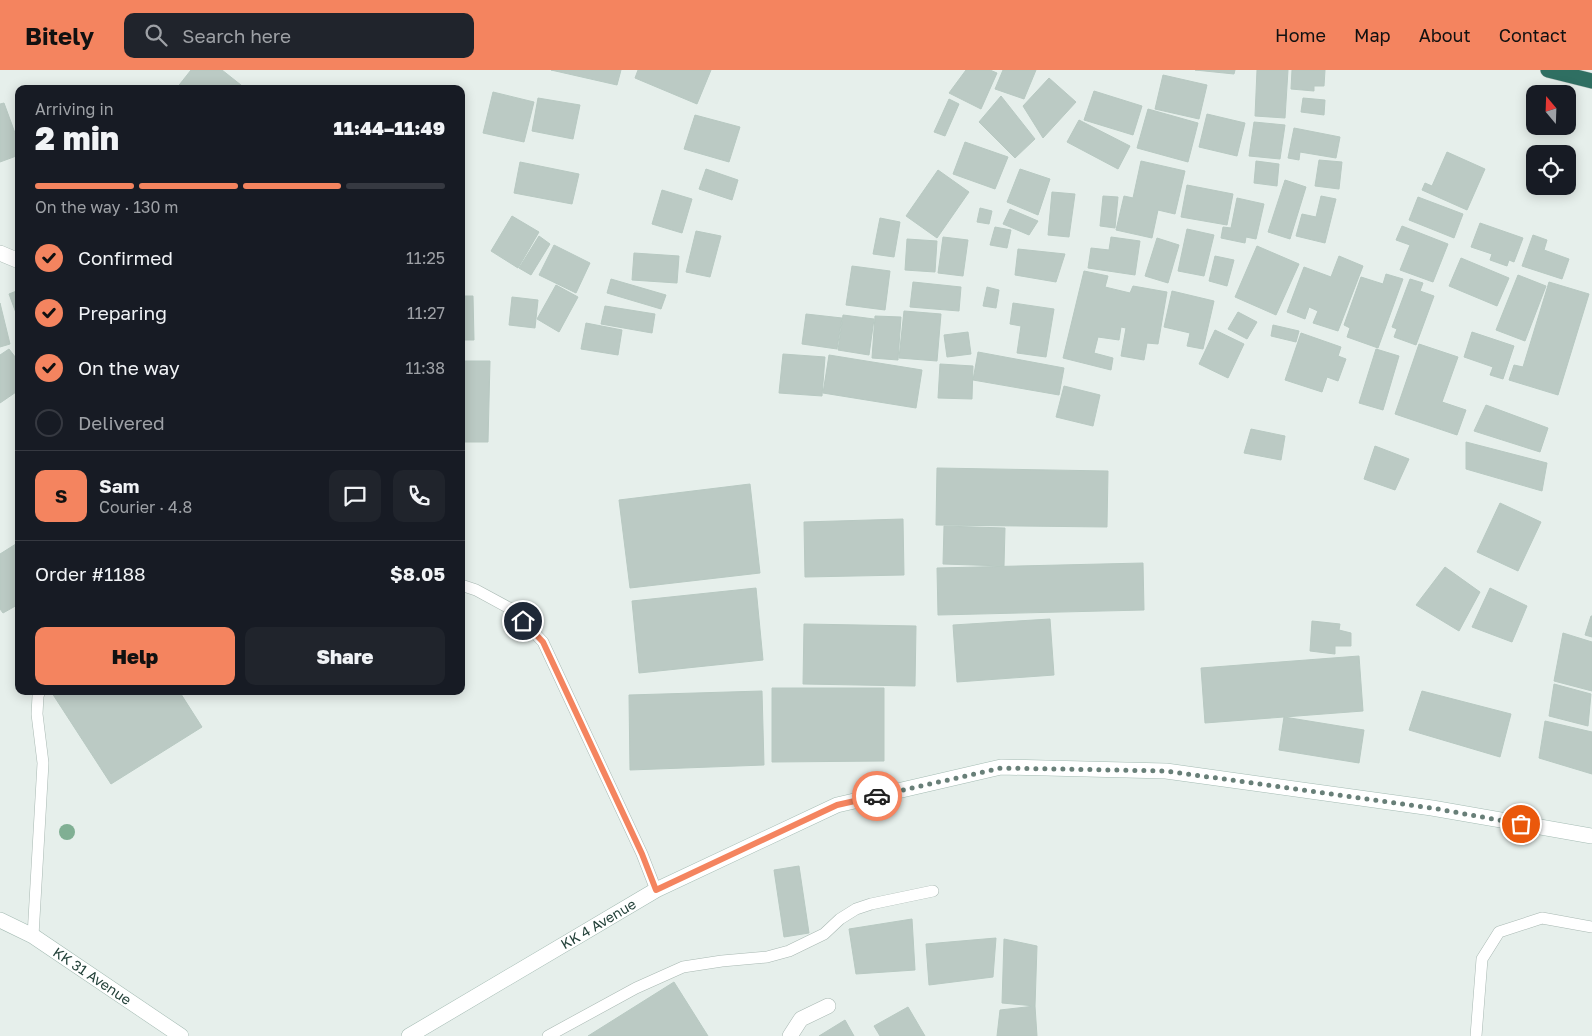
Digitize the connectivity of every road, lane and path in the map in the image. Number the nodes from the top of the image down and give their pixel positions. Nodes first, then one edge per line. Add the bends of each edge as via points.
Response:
1 (1548, 70) edge
2 (1592, 81) edge
3 (0, 253) edge
4 (15, 259) edge
5 (465, 586) edge
6 (38, 695) edge
7 (1592, 836) edge
8 (656, 890) junction
9 (933, 891) dead end
10 (0, 920) edge
11 (1592, 926) edge
12 (34, 936) junction
13 (828, 1006) dead end
14 (181, 1036) edge
15 (409, 1036) edge
16 (548, 1036) edge
17 (790, 1036) edge
18 (1476, 1036) edge

1 - 2 highway
3 - 4 main road
5 - 8 lane via 513,610 543,642
6 - 12 lane via 36,714 44,763
7 - 8 main road, KK 4 Avenue via 1432,808 1166,771 1001,768 837,805
8 - 15 main road, KK 4 Avenue
9 - 16 lane via 856,909 824,934 789,952 767,958 683,967 636,988
10 - 12 main road, KK 31 Avenue
11 - 18 lane via 1542,918 1499,932 1482,960
12 - 14 main road, KK 31 Avenue
13 - 17 main road via 802,1019

